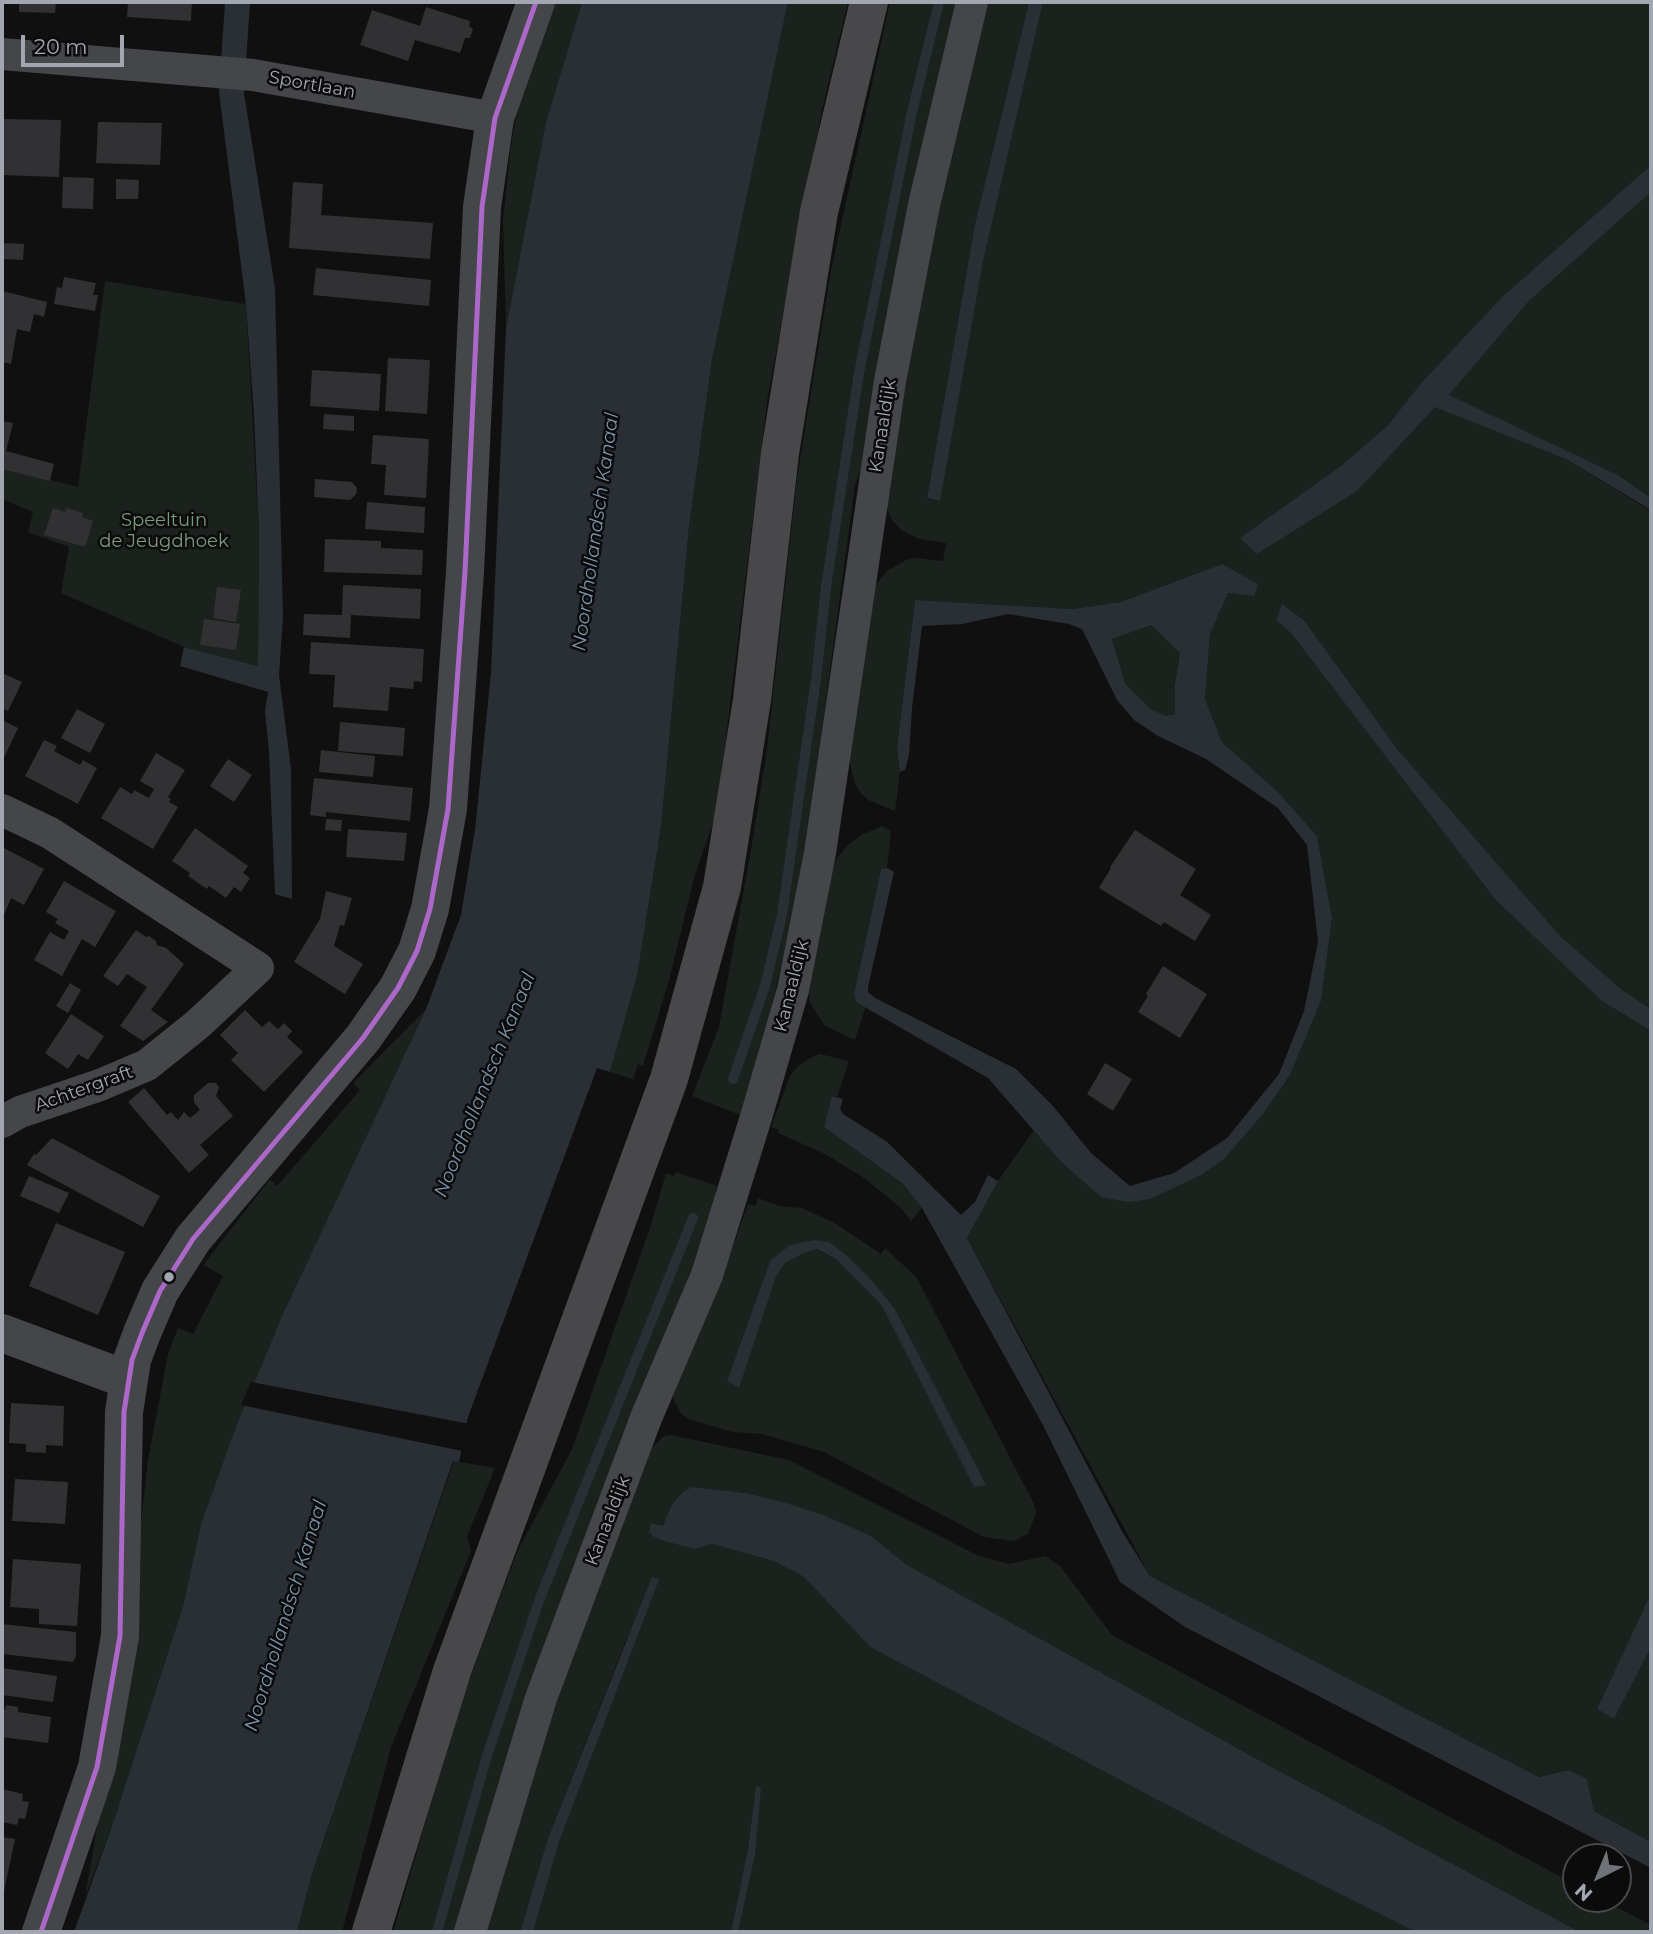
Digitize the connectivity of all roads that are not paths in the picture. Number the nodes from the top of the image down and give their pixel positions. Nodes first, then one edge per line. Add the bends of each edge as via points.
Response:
1 (536, 2) edge
2 (870, 2) edge
3 (972, 2) edge
4 (2, 54) edge
5 (495, 118) junction
6 (2, 810) edge
7 (2, 1122) edge
8 (2, 1333) edge
9 (128, 1380) junction
10 (41, 1932) edge
11 (371, 1932) edge
12 (470, 1932) edge

1 - 5 street
2 - 11 main road via 819,212 780,453 752,701 719,900 669,1079 452,1671
3 - 12 street, Kanaaldijk via 924,205 890,381 820,853 793,990 707,1275 646,1419 541,1698
4 - 5 street, Sportlaan via 253,75
5 - 9 street via 482,206 449,809 430,909 398,988 363,1038 193,1239 173,1269 142,1333
6 - 7 street, Achtergraft via 50,833 258,968 147,1065
8 - 9 street
9 - 10 street via 120,1636 97,1767

